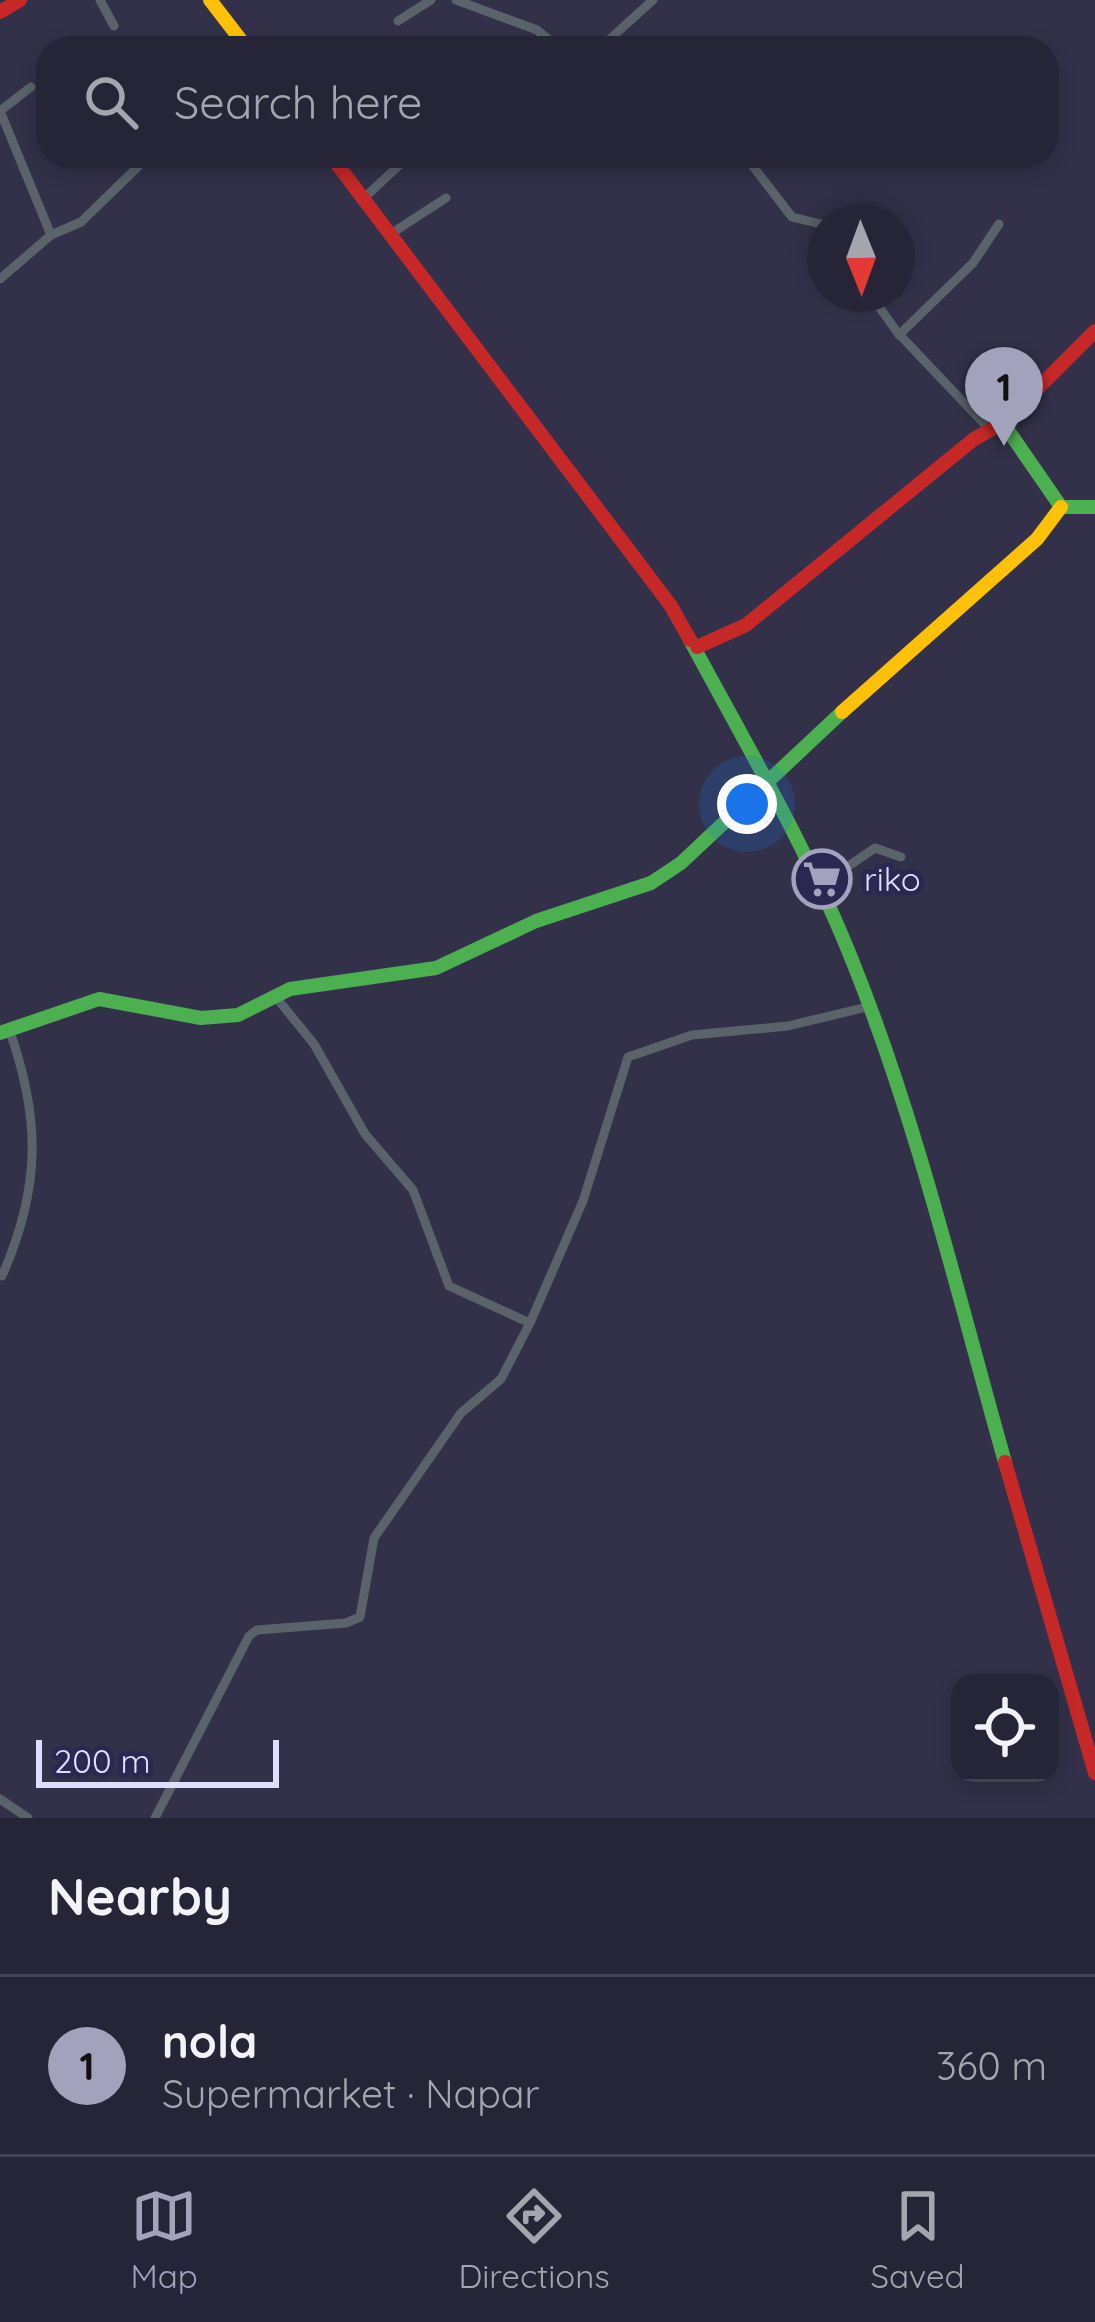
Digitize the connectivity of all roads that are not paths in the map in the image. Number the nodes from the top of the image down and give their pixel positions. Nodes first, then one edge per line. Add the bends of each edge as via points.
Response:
1 (20, 0) edge
2 (100, 0) edge
3 (210, 0) edge
4 (430, 0) edge
5 (456, 0) edge
6 (652, 0) edge
7 (0, 12) edge
8 (398, 21) dead end
9 (114, 26) dead end
10 (238, 36) edge
11 (544, 36) edge
12 (613, 36) edge
13 (31, 87) dead end
14 (0, 111) edge
15 (137, 168) edge
16 (340, 168) edge
17 (397, 168) edge
18 (754, 168) edge
19 (364, 198) junction
20 (446, 199) dead end
21 (807, 221) edge
22 (1000, 224) dead end
23 (392, 233) junction
24 (51, 235) junction
25 (0, 279) edge
26 (883, 312) edge
27 (1095, 331) edge
28 (899, 334) junction
29 (996, 427) junction
30 (1061, 507) junction
31 (1095, 507) edge
32 (697, 647) junction
33 (766, 780) junction
34 (902, 857) dead end
35 (816, 888) junction
36 (275, 995) junction
37 (871, 1006) junction
38 (4, 1031) edge
39 (2, 1276) edge
40 (530, 1324) junction
41 (1095, 1773) edge
42 (0, 1798) edge
43 (28, 1818) edge
44 (155, 1818) edge

1 - 7 street
2 - 9 street
3 - 10 street
4 - 8 street
5 - 11 street
6 - 12 street
13 - 14 street
14 - 24 street
15 - 24 street via 81,222
16 - 19 street
17 - 19 street
18 - 21 street via 792,217
19 - 23 street
20 - 23 street
22 - 28 street via 973,263
23 - 32 street
24 - 25 street
26 - 28 street
27 - 29 street
28 - 29 street
29 - 30 street via 1037,465
29 - 32 street via 746,625
30 - 31 street
30 - 33 street via 1037,539
32 - 33 street
33 - 35 street
33 - 36 street via 651,883 536,921 436,968
34 - 35 street via 875,848
35 - 37 street
36 - 38 street via 238,1015 201,1018 86,1001
36 - 40 street via 314,1044 365,1134 413,1190 449,1286
37 - 40 street via 788,1026 692,1034 630,1055 583,1201
37 - 41 street
38 - 39 street via 26,1082 35,1147 21,1229
40 - 44 street via 501,1379 460,1413 374,1538 360,1617 249,1636
42 - 43 street

